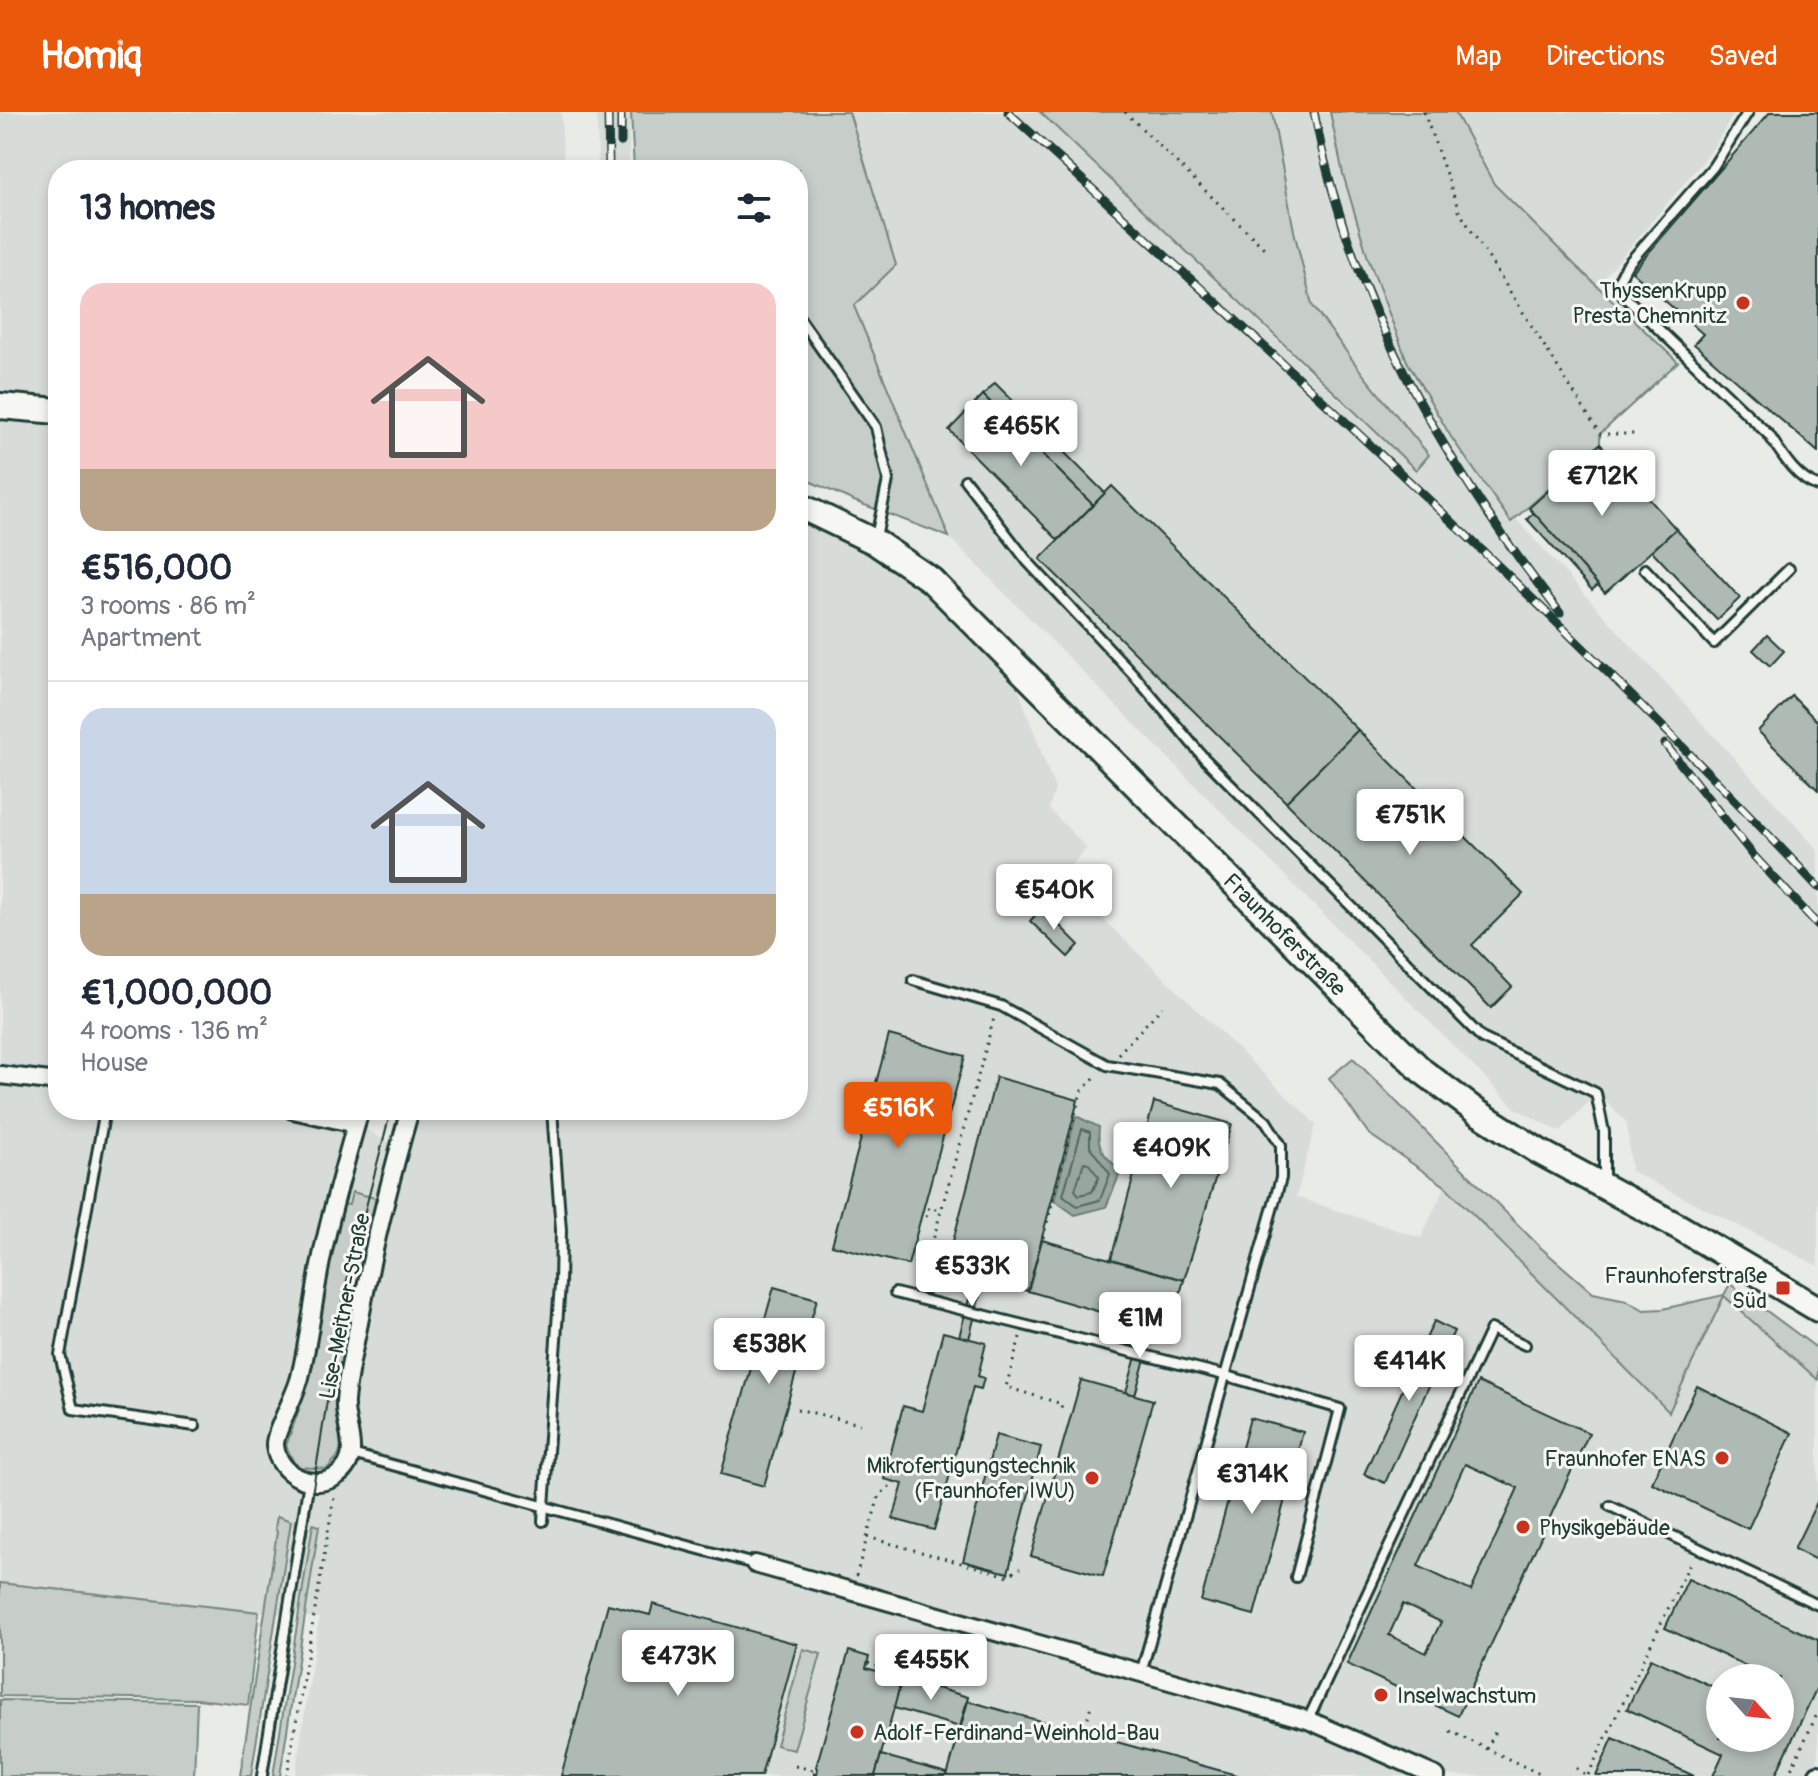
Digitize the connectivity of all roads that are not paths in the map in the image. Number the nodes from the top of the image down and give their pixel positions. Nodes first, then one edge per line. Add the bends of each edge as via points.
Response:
1 (1748, 112) edge
2 (808, 330) edge
3 (0, 406) edge
4 (48, 410) edge
5 (965, 480) dead end
6 (1818, 486) edge
7 (808, 510) edge
8 (875, 542) junction
9 (1645, 569) dead end
10 (1789, 569) dead end
11 (913, 980) dead end
12 (0, 1075) edge
13 (48, 1081) edge
14 (103, 1120) edge
15 (357, 1120) edge
16 (407, 1120) edge
17 (553, 1120) edge
18 (1604, 1186) junction
19 (895, 1293) dead end
20 (1818, 1309) edge
21 (1525, 1345) dead end
22 (1224, 1375) junction
23 (195, 1426) dead end
24 (352, 1454) junction
25 (309, 1481) junction
26 (544, 1506) junction
27 (1610, 1506) dead end
28 (543, 1521) dead end
29 (755, 1564) joint
30 (1296, 1577) dead end
31 (1818, 1605) edge
32 (1141, 1674) junction
33 (1308, 1720) junction
34 (262, 1776) edge
35 (1436, 1776) edge

1 - 6 lane via 1713,167 1619,280 1623,295 1769,435 1784,459
2 - 8 lane via 876,427 888,480
3 - 4 main road
5 - 18 lane via 1028,562 1204,758 1482,1038 1596,1093 1604,1132
7 - 8 main road, Fraunhoferstraße
8 - 18 main road, Fraunhoferstraße via 931,580 1422,1071 1538,1151
9 - 10 lane via 1714,643
11 - 22 lane via 998,1005 1107,1065 1220,1084 1266,1121 1281,1145 1281,1178
12 - 13 street
14 - 23 lane via 60,1355 73,1409
15 - 25 street, Lise-Meitner-Straße via 322,1254 295,1397 275,1438 277,1459 287,1472
16 - 24 street, Lise-Meitner-Straße via 354,1347 345,1403
17 - 26 lane via 560,1284
18 - 20 main road, Fraunhoferstraße
19 - 22 lane
21 - 33 lane via 1491,1329
22 - 30 lane via 1340,1409
22 - 32 lane
24 - 25 street via 335,1477
24 - 26 lane
25 - 34 lane
26 - 28 lane
26 - 29 lane
27 - 31 lane
29 - 32 street
32 - 33 street
33 - 35 street

